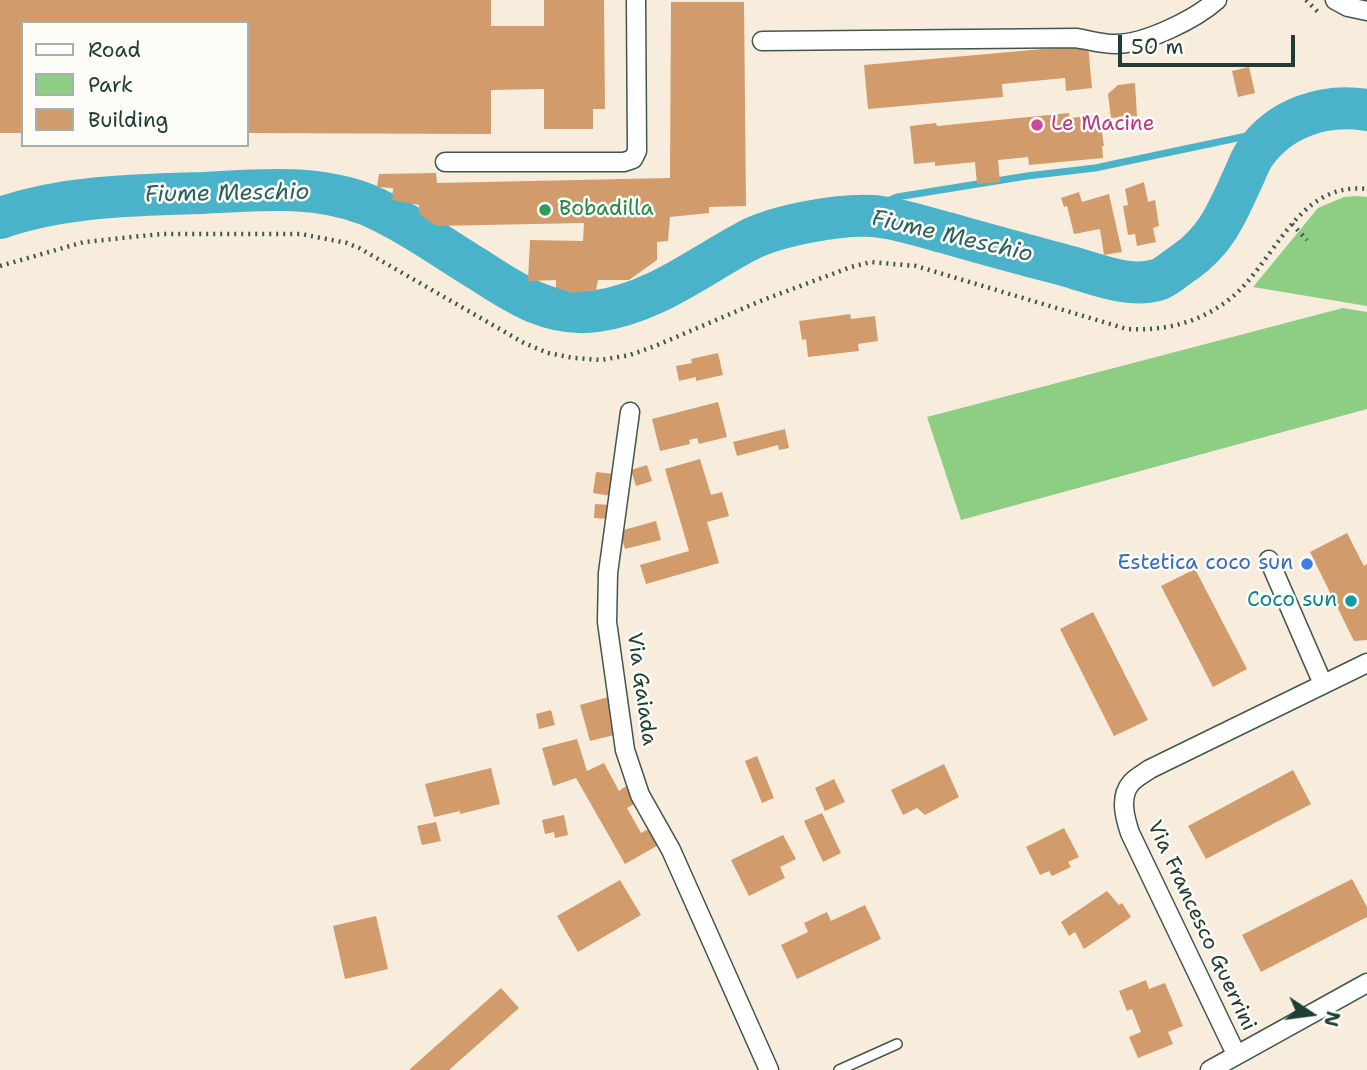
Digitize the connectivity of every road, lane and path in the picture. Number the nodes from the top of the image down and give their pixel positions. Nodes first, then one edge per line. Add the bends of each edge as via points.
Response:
1 (636, 0) edge
2 (1217, 0) edge
3 (1335, 0) edge
4 (1367, 11) edge
5 (762, 41) dead end
6 (445, 162) dead end
7 (1367, 189) edge
8 (1292, 224) junction
9 (1307, 240) dead end
10 (0, 265) edge
11 (630, 412) dead end
12 (1269, 561) dead end
13 (1367, 663) edge
14 (1323, 684) junction
15 (1367, 983) edge
16 (897, 1044) dead end
17 (1236, 1054) junction
18 (769, 1070) edge
19 (839, 1070) edge
20 (1210, 1070) edge

1 - 6 street via 637,151 633,159
2 - 5 street via 1176,25 1125,43 1076,38
3 - 4 street
7 - 8 path via 1329,194
8 - 9 path
8 - 10 path via 1254,276 1225,304 1175,327 1127,329 916,266 872,262 763,300 655,346 601,360 561,356 524,343 359,248 301,234 122,238 84,242
11 - 18 street, Via Gaiada via 608,573 607,622 625,750 640,795 671,850
12 - 14 street
13 - 14 street, Via Francesco Guerrini
14 - 17 street, Via Francesco Guerrini via 1150,769 1130,784 1125,799 1124,817 1130,833
15 - 17 street
16 - 19 lane
17 - 20 street

